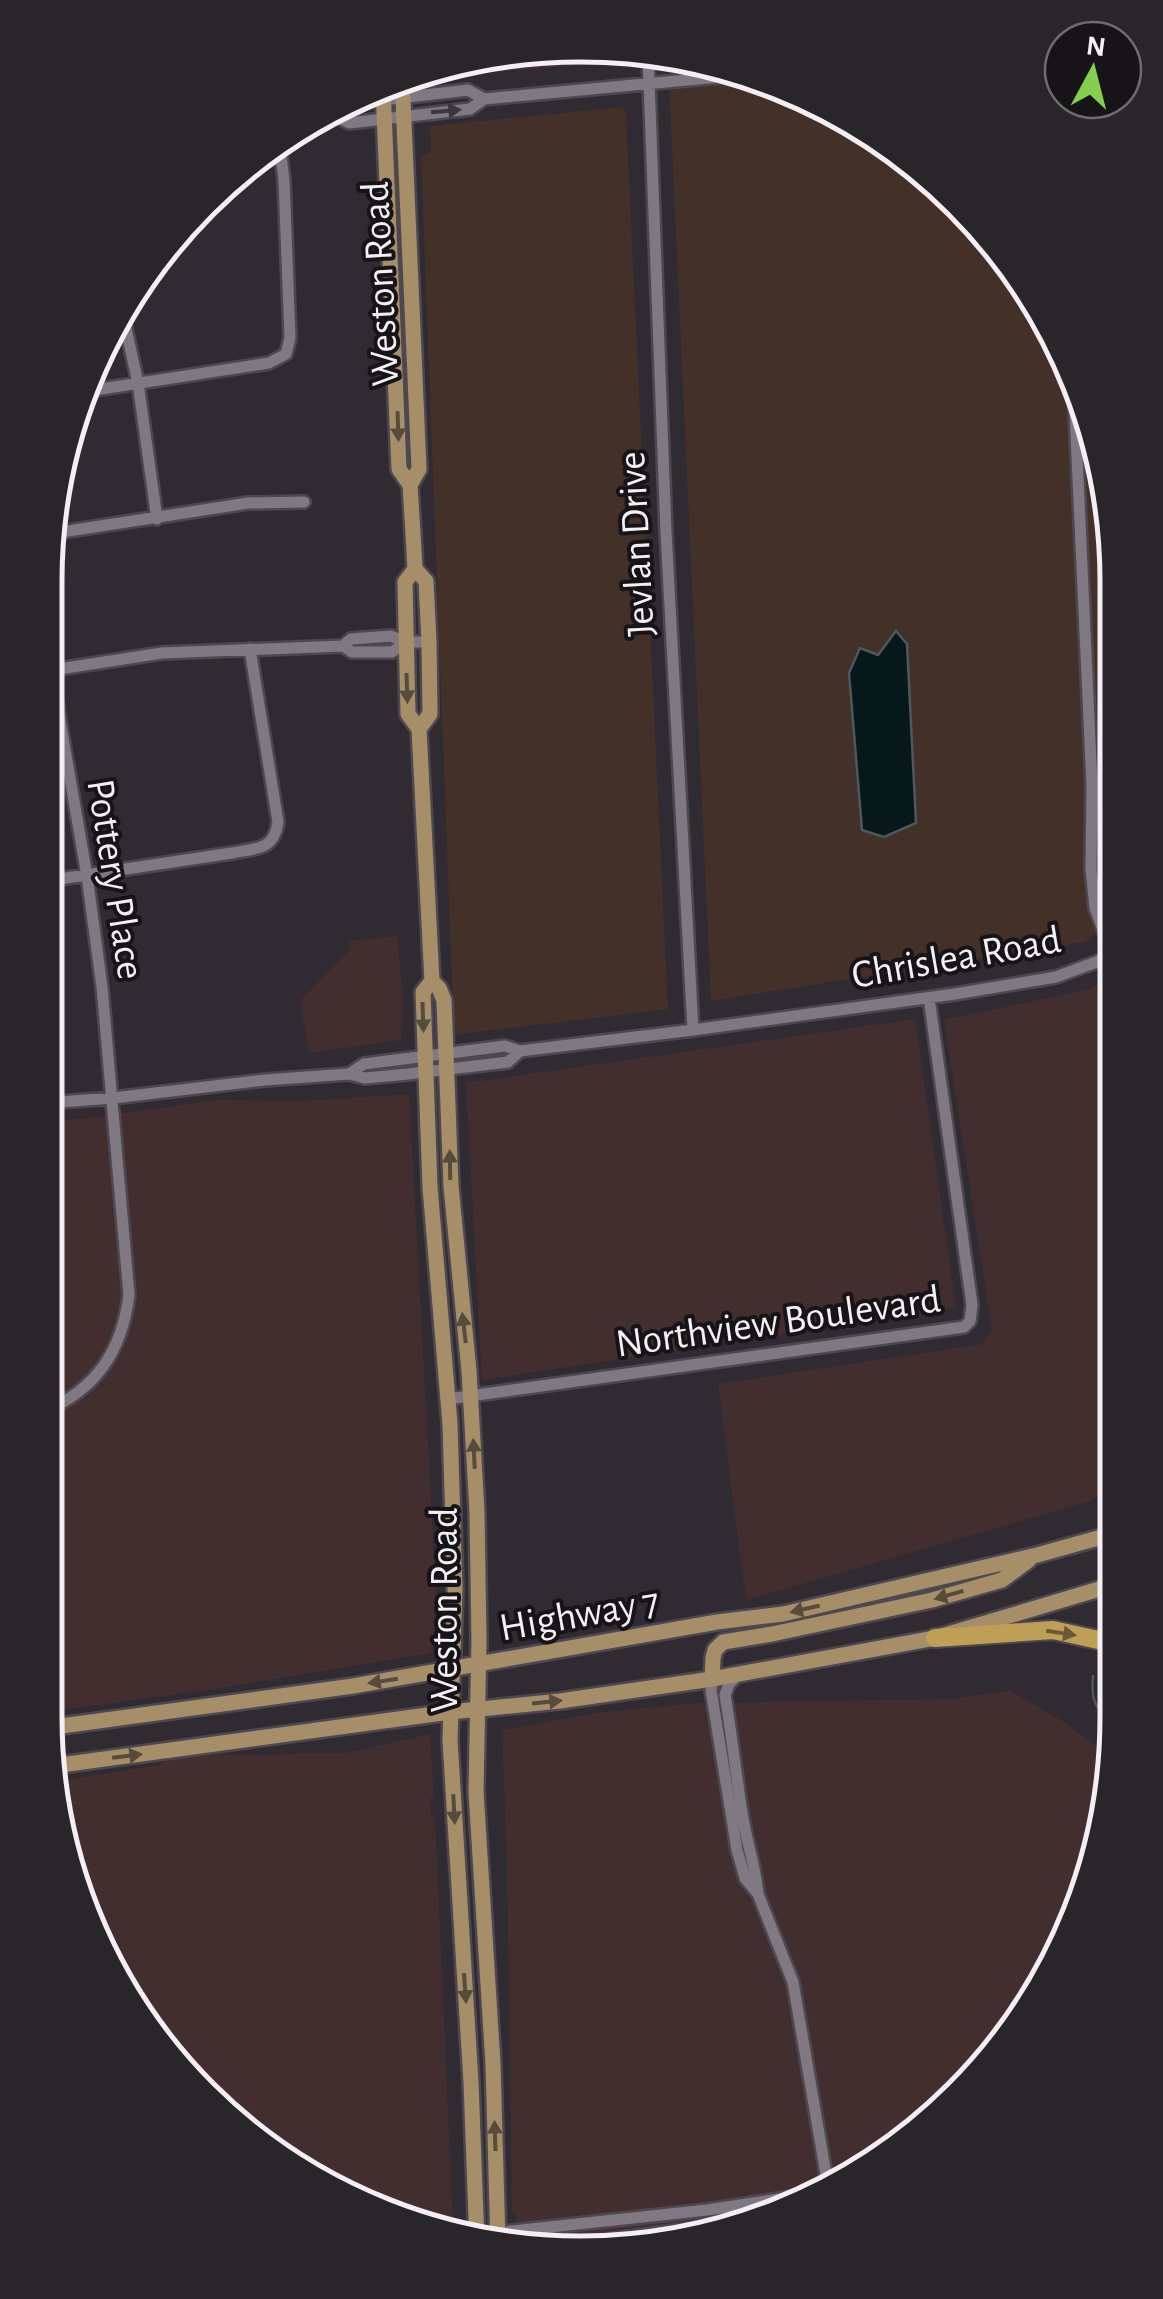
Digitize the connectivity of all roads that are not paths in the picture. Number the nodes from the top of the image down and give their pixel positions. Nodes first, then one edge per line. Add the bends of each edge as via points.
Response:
1 (649, 67) edge
2 (708, 78) edge
3 (650, 84) junction
4 (399, 96) edge
5 (404, 97) junction
6 (484, 98) junction
7 (384, 102) edge
8 (404, 116) junction
9 (385, 119) junction
10 (343, 121) edge
11 (281, 159) edge
12 (127, 332) edge
13 (138, 383) junction
14 (100, 388) edge
15 (1075, 423) edge
16 (410, 485) junction
17 (304, 502) dead end
18 (157, 518) junction
19 (65, 532) edge
20 (415, 569) junction
21 (406, 642) junction
22 (429, 642) junction
23 (250, 649) junction
24 (62, 669) edge
25 (420, 729) junction
26 (62, 741) edge
27 (87, 876) junction
28 (62, 880) edge
29 (1100, 921) edge
30 (1100, 961) edge
31 (432, 981) junction
32 (929, 998) junction
33 (693, 1030) junction
34 (447, 1061) junction
35 (425, 1064) junction
36 (113, 1098) junction
37 (62, 1102) edge
38 (470, 1396) junction
39 (448, 1399) junction
40 (62, 1403) edge
41 (1100, 1537) edge
42 (1036, 1555) junction
43 (1100, 1589) edge
44 (935, 1638) junction
45 (1100, 1640) edge
46 (479, 1664) junction
47 (452, 1670) junction
48 (738, 1675) junction
49 (712, 1680) junction
50 (478, 1709) junction
51 (450, 1712) junction
52 (62, 1726) edge
53 (65, 1764) edge
54 (758, 1894) junction
55 (826, 2175) edge
56 (773, 2200) edge
57 (707, 2210) junction
58 (710, 2221) edge
59 (473, 2225) edge
60 (498, 2230) edge
61 (535, 2234) edge

1 - 3 street, Jevlan Drive
2 - 3 street
3 - 6 street
3 - 33 street, Jevlan Drive
4 - 5 street
5 - 6 street via 468,90
5 - 8 main road, Weston Road
8 -> 6 street via 470,109
7 - 9 main road, Weston Road
8 - 9 street
8 - 16 main road, Weston Road via 419,470
9 - 10 street
9 -> 16 main road, Weston Road via 400,469
11 - 13 street via 286,354 270,363
12 - 13 street
13 - 14 street
13 - 18 street
15 - 29 street, Chrislea Road via 1091,869
16 - 20 main road, Weston Road
17 - 18 street via 248,503
18 - 19 street
20 - 21 main road, Weston Road via 406,582
20 - 22 main road, Weston Road via 426,581
21 - 22 street
21 - 23 street via 392,636 351,638 343,646
21 -> 25 main road, Weston Road via 408,714
22 - 25 main road, Weston Road via 430,714
23 - 24 street via 162,653
23 - 27 street via 278,822 274,839 232,853
25 - 31 main road, Weston Road
26 - 27 street, Pottery Place
27 - 28 street
27 - 36 street, Pottery Place
30 - 32 street, Chrislea Road via 1056,977
31 - 34 main road, Weston Road via 444,1000
31 -> 35 main road, Weston Road via 422,992
32 - 33 street, Chrislea Road
32 - 38 street, Northview Boulevard via 970,1322
33 - 34 street, Chrislea Road via 520,1051 508,1062
34 - 35 street, Chrislea Road
38 -> 34 main road, Weston Road
35 - 36 street, Chrislea Road via 366,1078 250,1081
35 - 39 main road, Weston Road
36 - 37 street, Chrislea Road
36 - 40 street, Pottery Place via 128,1261 126,1315 90,1385
38 - 39 street, Northview Boulevard
46 -> 38 main road, Weston Road
39 - 47 main road, Weston Road
41 - 42 main road, Highway 7
42 -> 46 main road, Highway 7 via 783,1614
42 -> 49 main road via 1002,1580 932,1600 723,1642 713,1658
43 - 44 main road, Highway 7
44 -> 45 highway via 1052,1630
44 - 48 main road, Highway 7
46 - 47 main road, Highway 7
46 - 50 main road, Weston Road
47 - 51 main road, Weston Road
47 -> 52 main road, Highway 7
48 - 49 main road, Highway 7
48 - 54 street via 725,1695
50 -> 49 main road, Highway 7
49 - 54 street via 737,1850
50 - 51 main road, Highway 7
60 -> 50 main road, Weston Road via 476,1792
53 -> 51 main road, Highway 7
51 -> 59 main road, Weston Road via 472,2082
54 - 55 street via 793,1982
56 - 57 street
57 - 58 street
57 - 61 street

